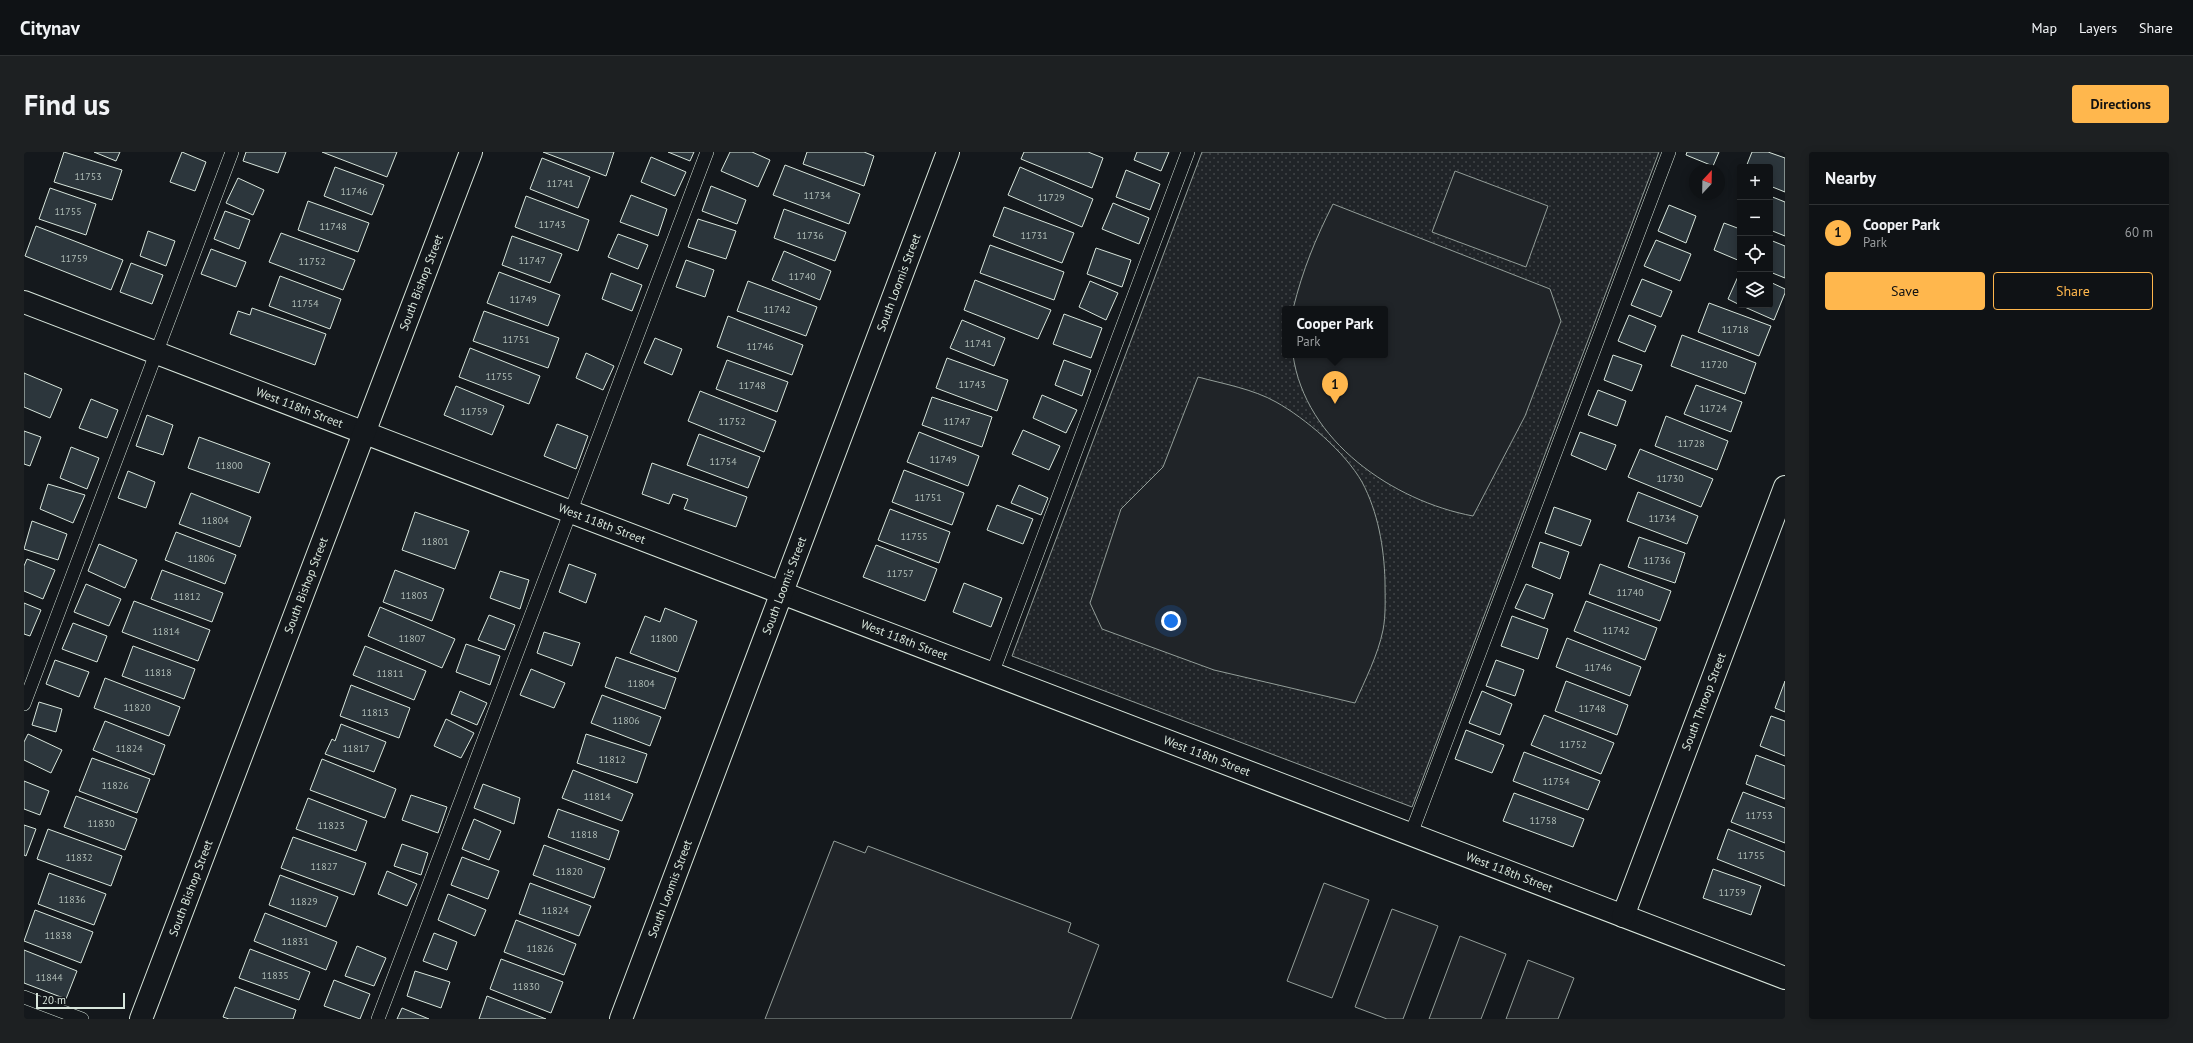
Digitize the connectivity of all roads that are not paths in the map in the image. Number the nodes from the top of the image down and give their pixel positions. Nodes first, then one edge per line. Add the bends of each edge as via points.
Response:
1 (232, 152) edge
2 (471, 152) edge
3 (707, 152) edge
4 (948, 152) edge
5 (1188, 152) edge
6 (1669, 152) edge
7 (24, 302) edge
8 (156, 353) junction
9 (364, 433) junction
10 (1785, 487) edge
11 (570, 512) junction
12 (782, 593) junction
13 (992, 674) junction
14 (24, 704) edge
15 (1411, 834) junction
16 (1623, 916) junction
17 (1785, 978) edge
18 (24, 997) edge
19 (82, 1019) edge
20 (141, 1019) edge
21 (378, 1019) edge
22 (621, 1019) edge

1 - 8 lane
2 - 9 street, South Bishop Street
3 - 11 lane
4 - 12 street, South Loomis Street
5 - 13 lane
6 - 15 lane
7 - 8 street, West 118th Street
8 - 9 street, West 118th Street
8 - 14 lane
9 - 11 street, West 118th Street
9 - 20 street, South Bishop Street
10 - 16 street, South Throop Street
11 - 12 street, West 118th Street
11 - 21 lane
12 - 13 street, West 118th Street
12 - 22 street, South Loomis Street
13 - 15 street, West 118th Street
15 - 16 street, West 118th Street
16 - 17 street, West 118th Street
18 - 19 lane

